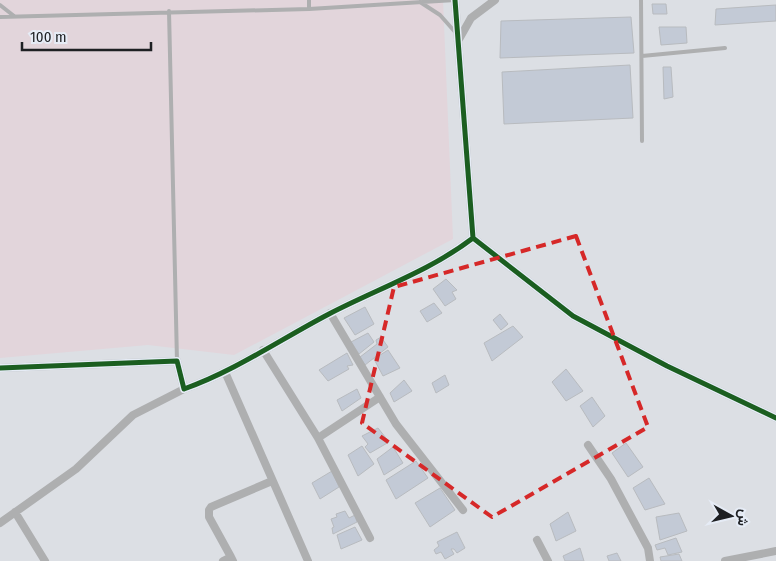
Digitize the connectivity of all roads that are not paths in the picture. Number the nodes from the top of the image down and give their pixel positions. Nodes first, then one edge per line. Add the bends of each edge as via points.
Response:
1 (309, 0) edge
2 (455, 0) edge
3 (495, 0) edge
4 (642, 0) edge
5 (418, 1) edge
6 (0, 5) edge
7 (309, 9) junction
8 (169, 11) junction
9 (14, 16) junction
10 (0, 17) edge
11 (458, 38) junction
12 (725, 48) dead end
13 (642, 56) junction
14 (642, 141) dead end
15 (473, 238) junction
16 (330, 313) junction
17 (263, 350) junction
18 (178, 361) junction
19 (0, 368) edge
20 (225, 372) junction
21 (184, 390) junction
22 (380, 398) junction
23 (776, 418) edge
24 (318, 438) junction
25 (588, 444) dead end
26 (272, 481) junction
27 (462, 510) dead end
28 (15, 512) junction
29 (0, 523) edge
30 (370, 538) dead end
31 (537, 540) dead end
32 (776, 551) edge
33 (232, 559) edge
34 (45, 561) edge
35 (223, 561) edge
36 (308, 561) edge
37 (548, 561) edge
38 (650, 561) edge
39 (725, 561) edge

1 - 7 lane
2 - 5 lane
2 - 11 street
3 - 11 street via 471,18
4 - 13 lane
5 - 7 lane
5 - 11 lane via 440,15
6 - 9 lane
7 - 8 lane
8 - 9 lane
8 - 18 lane
9 - 10 lane
11 - 15 street
12 - 13 lane
13 - 14 lane
15 - 16 street via 445,258
15 - 23 street via 573,316
16 - 17 street
16 - 22 street
17 - 20 street
17 - 24 street
18 - 19 street
18 - 21 street
20 - 21 street
20 - 26 street
21 - 28 street via 133,415 76,469
22 - 24 street
22 - 27 street
24 - 30 street
25 - 38 street via 648,548
26 - 33 street via 209,510 209,517
26 - 36 street
28 - 29 street
28 - 34 street
31 - 37 street
32 - 39 street
33 - 35 street

